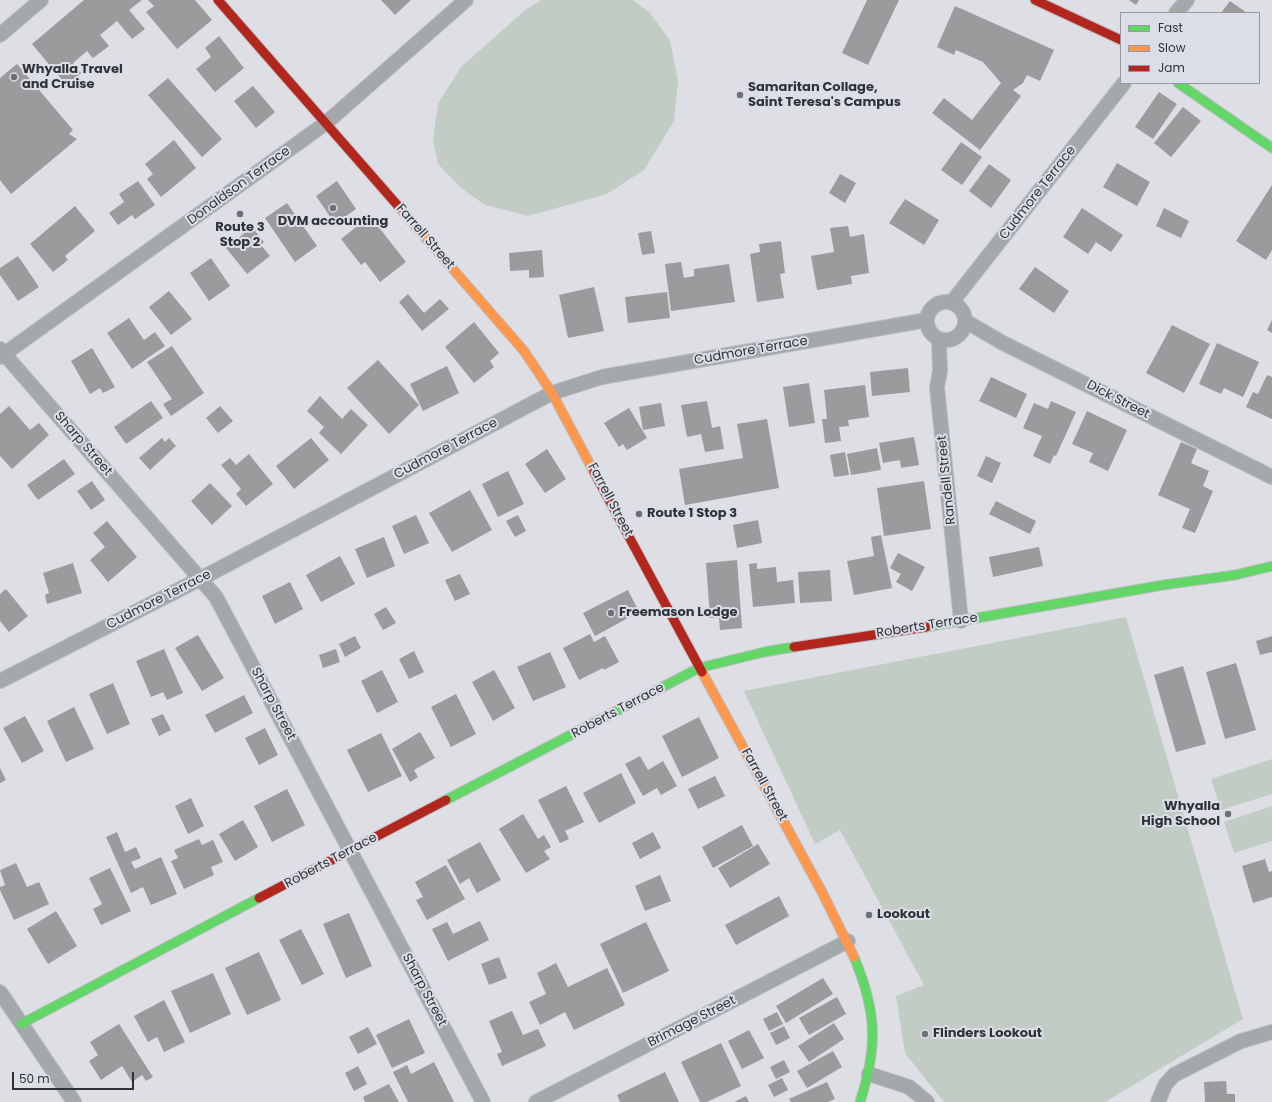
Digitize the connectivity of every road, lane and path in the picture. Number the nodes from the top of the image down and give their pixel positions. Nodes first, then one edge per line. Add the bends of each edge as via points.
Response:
1 (41, 0) edge
2 (218, 0) edge
3 (466, 0) edge
4 (1035, 0) edge
5 (1187, 0) edge
6 (1177, 12) edge
7 (0, 36) edge
8 (1120, 40) edge
9 (1123, 84) edge
10 (1179, 84) edge
11 (326, 123) junction
12 (1272, 148) edge
13 (952, 302) junction
14 (926, 320) junction
15 (965, 321) junction
16 (939, 338) junction
17 (1, 353) edge
18 (552, 393) junction
19 (1272, 477) edge
20 (1272, 566) edge
21 (200, 578) junction
22 (961, 621) junction
23 (699, 668) junction
24 (0, 681) edge
25 (350, 850) junction
26 (848, 941) junction
27 (0, 992) edge
28 (21, 1024) junction
29 (1272, 1032) edge
30 (869, 1074) junction
31 (74, 1102) edge
32 (483, 1102) edge
33 (536, 1102) edge
34 (860, 1102) edge
35 (927, 1102) edge
36 (1158, 1102) edge

1 - 7 street
2 - 11 main road, Farrell Street
3 - 11 street, Donaldson Terrace
4 - 8 main road
5 - 6 street
9 - 13 street, Cudmore Terrace
10 - 12 main road
11 - 17 street, Donaldson Terrace
11 - 18 main road, Farrell Street via 524,352
13 - 14 street via 940,302 935,305 930,309
13 - 15 street via 961,310
14 - 16 street via 930,331
14 - 18 street, Cudmore Terrace via 602,377
15 - 16 street via 964,327 956,337 945,340
15 - 19 street, Dick Street via 1003,343
16 - 22 street, Randell Street via 940,371 937,387
17 - 21 street, Sharp Street
18 - 21 street, Cudmore Terrace
18 - 23 main road, Farrell Street
20 - 22 main road, Roberts Terrace via 1235,575 1163,585
21 - 24 street, Cudmore Terrace
21 - 25 street, Sharp Street via 216,597
22 - 23 main road, Roberts Terrace via 764,652
23 - 25 main road, Roberts Terrace
23 - 26 main road, Farrell Street
25 - 28 main road, Roberts Terrace
25 - 32 street, Sharp Street
26 - 30 main road, Farrell Street via 859,966 873,1019 874,1045
26 - 33 street, Brimage Street
27 - 28 street
28 - 31 street
29 - 36 street via 1241,1041 1174,1076 1165,1085
30 - 34 main road, Farrell Street
30 - 35 street via 909,1087

